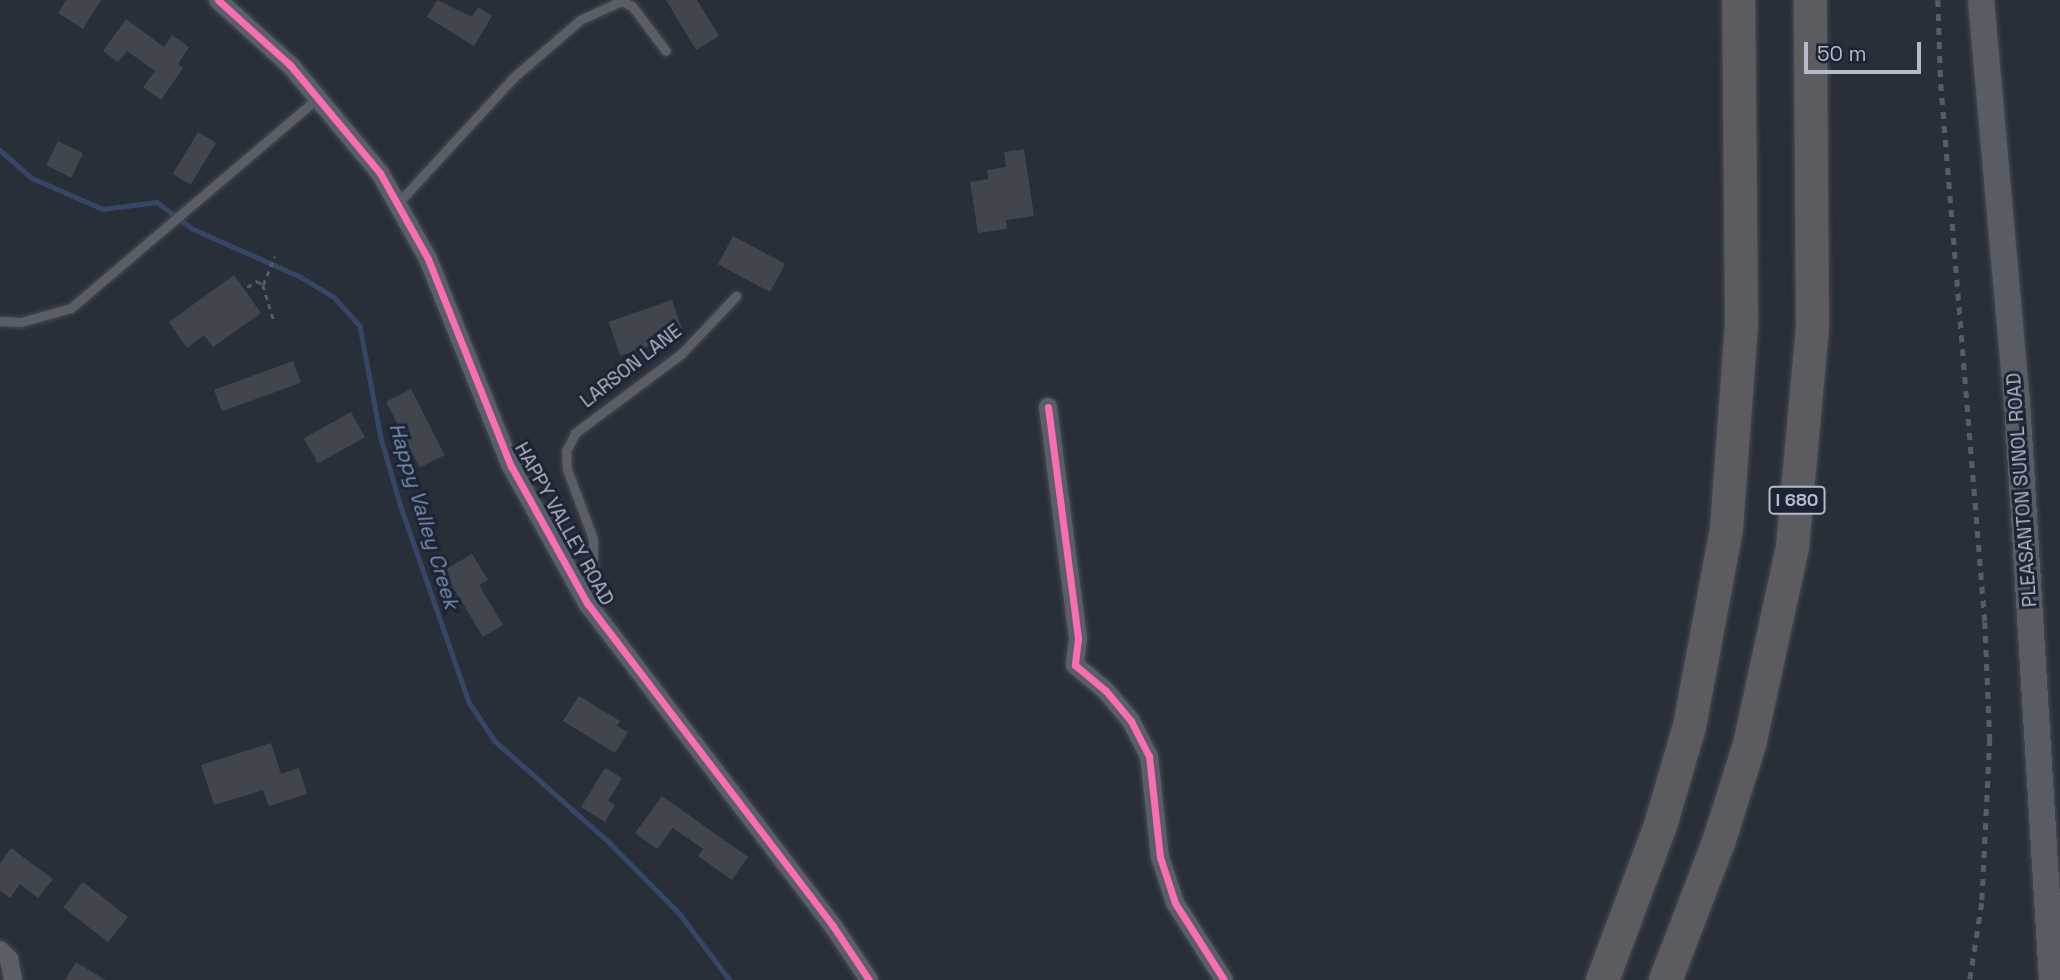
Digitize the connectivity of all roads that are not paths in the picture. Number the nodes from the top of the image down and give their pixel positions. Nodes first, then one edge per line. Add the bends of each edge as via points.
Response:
1 (218, 0) edge
2 (1738, 0) edge
3 (1810, 0) edge
4 (1981, 0) edge
5 (666, 51) dead end
6 (320, 97) junction
7 (399, 202) junction
8 (736, 296) dead end
9 (0, 321) edge
10 (1048, 407) dead end
11 (578, 586) junction
12 (0, 950) edge
13 (13, 980) edge
14 (869, 980) edge
15 (1224, 980) edge
16 (1602, 980) edge
17 (1665, 980) edge
18 (2052, 980) edge

1 - 6 street, HAPPY VALLEY ROAD via 251,26
2 - 16 highway via 1741,324 1726,528 1689,726 1660,825
3 - 17 highway, I 680 via 1812,327 1792,545 1749,744 1718,842
4 - 18 main road, PLEASANTON SUNOL ROAD via 2017,401
5 - 7 lane via 632,6 621,1 598,9 539,52
6 - 7 street, HAPPY VALLEY ROAD
6 - 9 lane via 71,308 21,322
7 - 11 street, HAPPY VALLEY ROAD via 428,259 511,466
8 - 11 lane, LARSON LANE via 681,354 594,414 570,442 566,469 593,539 593,566
10 - 15 street via 1078,639 1075,666 1106,691 1131,721 1149,756 1160,858 1175,904
11 - 14 street, HAPPY VALLEY ROAD via 673,722 833,926
12 - 13 street via 9,959

